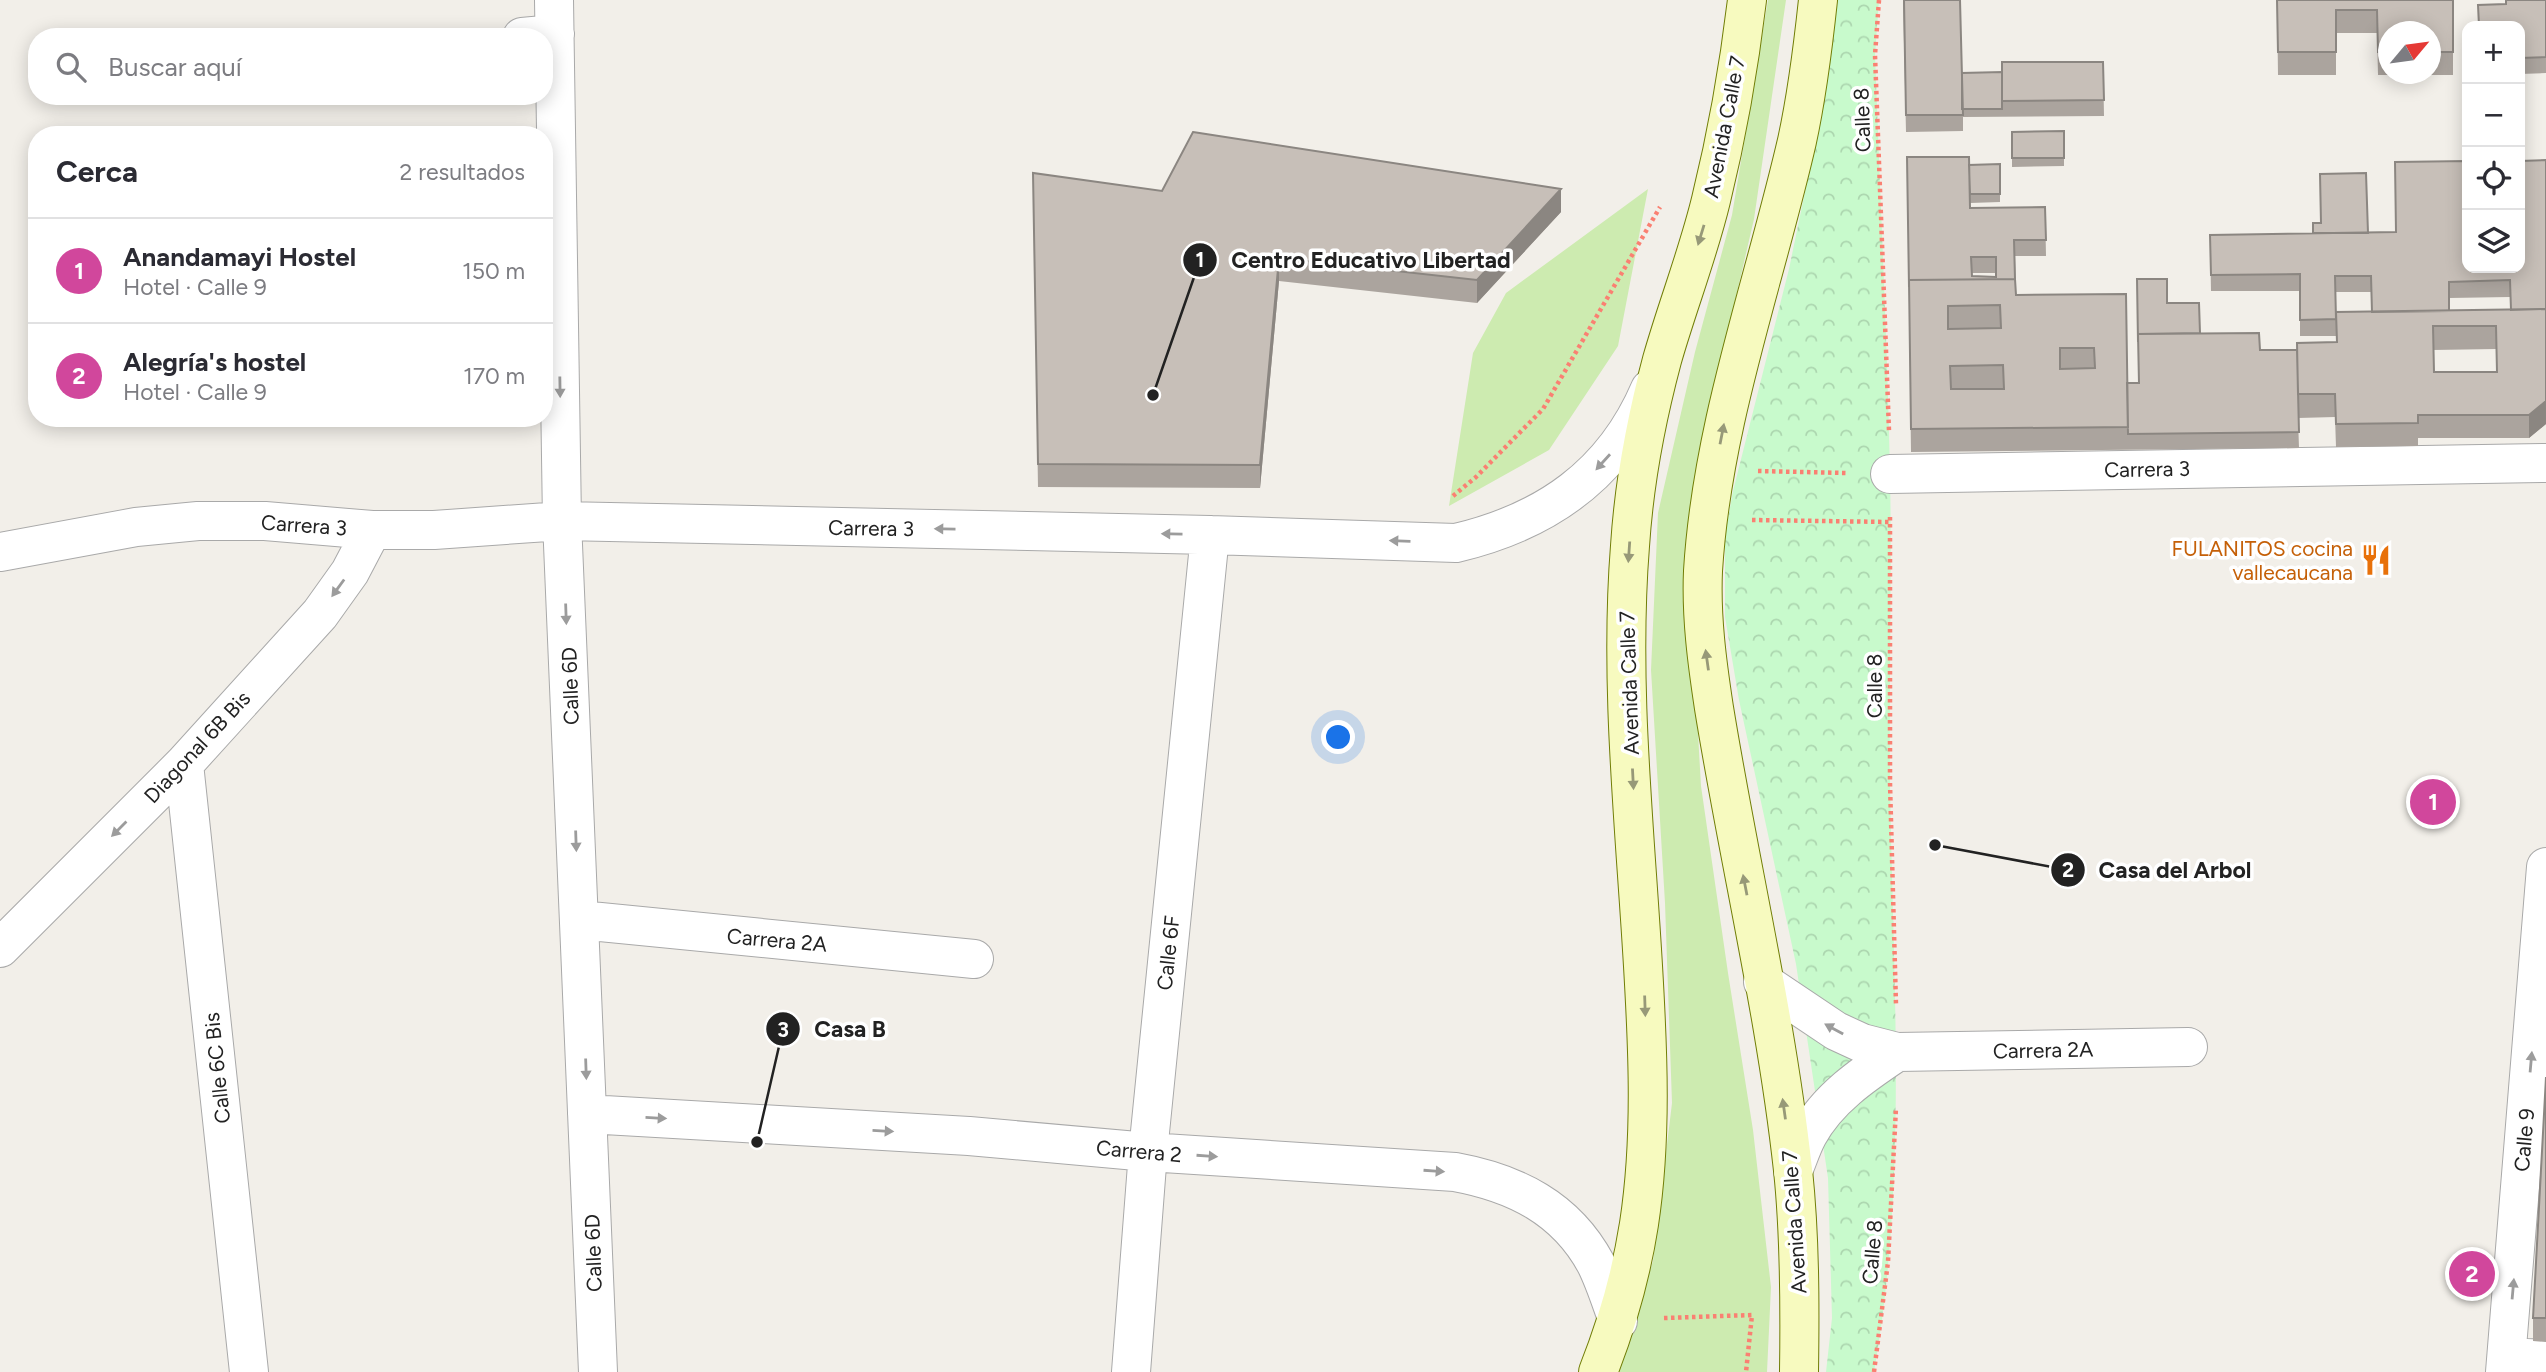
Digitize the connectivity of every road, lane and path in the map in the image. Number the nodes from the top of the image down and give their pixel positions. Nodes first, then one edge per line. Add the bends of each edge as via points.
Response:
1 (1747, 0) edge
2 (1818, 0) edge
3 (1879, 0) edge
4 (547, 105) edge
5 (548, 126) edge
6 (1664, 201) dead end
7 (553, 272) edge
8 (1662, 362) junction
9 (2546, 463) edge
10 (1748, 470) dead end
11 (1890, 474) junction
12 (1751, 520) dead end
13 (562, 521) junction
14 (1890, 523) junction
15 (372, 530) junction
16 (1210, 535) junction
17 (1397, 541) junction
18 (0, 552) edge
19 (184, 764) junction
20 (2546, 867) edge
21 (580, 920) junction
22 (0, 948) edge
23 (974, 959) dead end
24 (1763, 982) junction
25 (2188, 1047) dead end
26 (1897, 1052) junction
27 (587, 1114) junction
28 (1148, 1152) junction
29 (1793, 1171) junction
30 (1659, 1319) dead end
31 (1618, 1321) junction
32 (2546, 1359) edge
33 (2506, 1364) edge
34 (249, 1372) edge
35 (598, 1372) edge
36 (1131, 1372) edge
37 (1598, 1372) edge
38 (1746, 1372) edge
39 (1799, 1372) edge
40 (1874, 1372) edge

1 -> 8 street, Avenida Calle 7 via 1711,200
24 -> 2 street, Avenida Calle 7 via 1712,696 1705,648 1703,571 1715,469 1797,139
3 - 11 path, Calle 8 via 1875,55
4 -> 5 street, Calle 6D
6 - 17 path via 1543,409 1476,477
7 -> 13 street, Calle 6D
8 -> 17 street, Carrera 3 via 1625,435 1604,462 1552,506 1522,523 1455,543
8 -> 31 street, Avenida Calle 7 via 1636,489 1627,592 1628,701 1648,1088 1639,1223
9 - 11 street, Carrera 3
10 - 11 path
11 - 14 path, Calle 8
12 - 14 path
13 - 15 street, Carrera 3
16 -> 13 street, Carrera 3
13 -> 21 street, Calle 6D
14 - 26 path, Calle 8
15 - 18 street, Carrera 3 via 198,521 136,527
15 -> 19 street, Diagonal 6B Bis via 320,614
16 - 17 street, Carrera 3
16 - 28 street, Calle 6F
19 -> 22 street, Diagonal 6B Bis
19 - 34 street, Calle 6C Bis
33 -> 20 street, Calle 9
21 - 23 street, Carrera 2A
21 -> 27 street, Calle 6D
26 -> 24 street, Carrera 2A via 1836,1031
29 -> 24 street, Avenida Calle 7
25 - 26 street, Carrera 2A
26 - 29 street via 1828,1107 1809,1133
26 - 40 path, Calle 8 via 1888,1262
27 -> 28 street, Carrera 2 via 969,1136
27 - 35 street, Calle 6D
28 -> 31 street, Carrera 2 via 1455,1172 1512,1186 1560,1218 1580,1240 1596,1264
28 - 36 street, Calle 6F
29 - 39 street, Avenida Calle 7
30 - 38 path via 1752,1315
31 - 37 street, Avenida Calle 7
32 - 33 street

